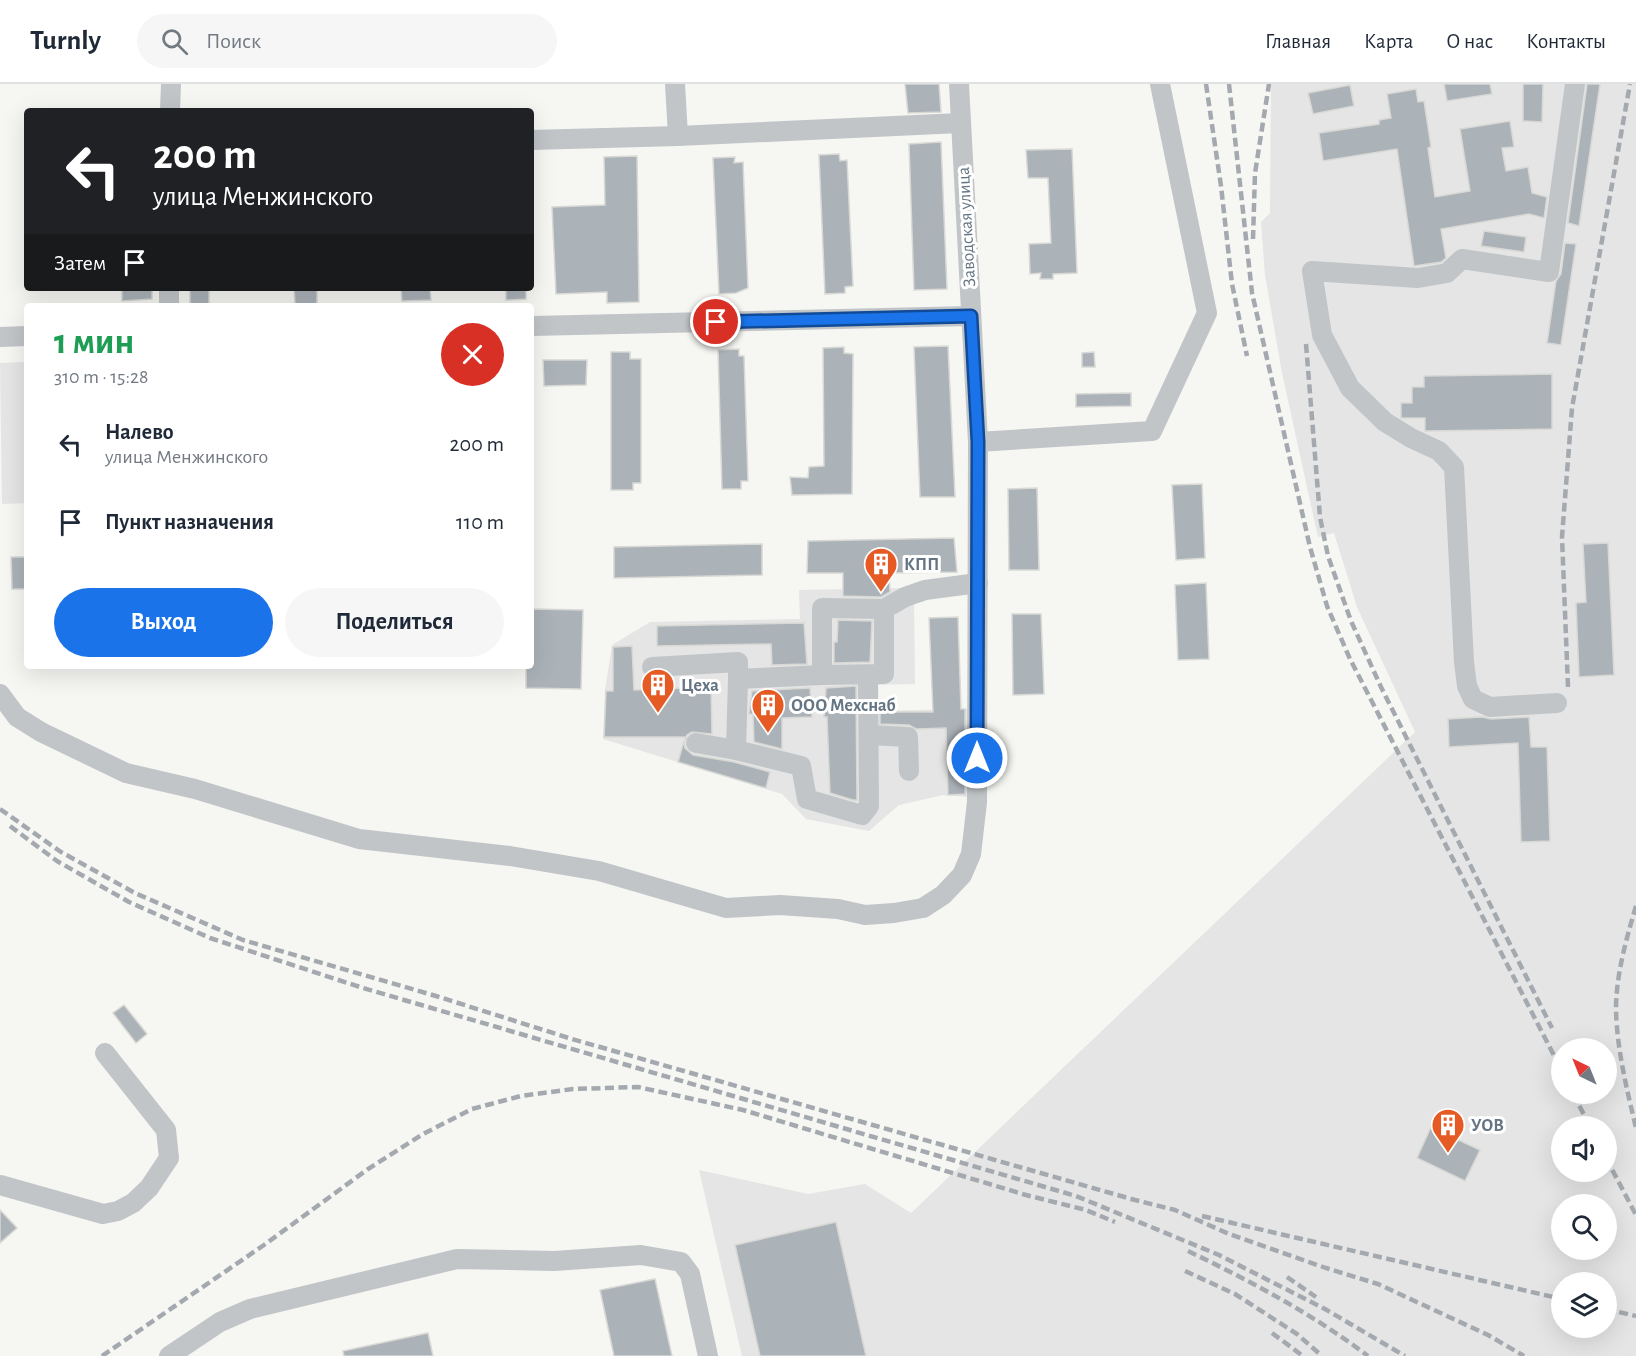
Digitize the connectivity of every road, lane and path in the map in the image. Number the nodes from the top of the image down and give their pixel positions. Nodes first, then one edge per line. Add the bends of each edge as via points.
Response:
1 (171, 84) edge
2 (675, 84) edge
3 (959, 84) edge
4 (1160, 84) edge
5 (1575, 84) edge
6 (170, 108) edge
7 (960, 123) junction
8 (678, 135) junction
9 (534, 140) edge
10 (971, 316) junction
11 (534, 326) edge
12 (24, 336) edge
13 (0, 337) edge
14 (978, 442) junction
15 (978, 583) junction
16 (884, 609) junction
17 (652, 667) dead end
18 (822, 675) junction
19 (868, 675) junction
20 (738, 679) junction
21 (0, 694) edge
22 (1557, 703) dead end
23 (869, 735) junction
24 (696, 743) dead end
25 (736, 750) junction
26 (909, 771) dead end
27 (105, 1053) dead end
28 (0, 1185) edge
29 (169, 1356) edge
30 (708, 1356) edge

1 - 6 street
2 - 8 street
3 - 7 street, Заводская улица
4 - 14 street via 1207,313 1152,431
5 - 22 street via 1549,272 1462,259 1447,273 1418,278 1312,272 1322,335 1350,388 1385,422 1439,451 1454,466 1464,663 1473,699 1490,707
7 - 8 street
7 - 10 street, Заводская улица
8 - 9 street
10 - 11 street
10 - 14 street, Заводская улица
12 - 13 street
14 - 15 street, Заводская улица
15 - 16 street via 925,590
15 - 21 street, Заводская улица via 977,802 971,854 962,875 943,895 923,908 894,913 866,915 780,905 726,908 599,871 510,856 359,839 195,789 126,773 17,717
16 - 18 street via 822,608
16 - 19 street via 884,674
17 - 20 street via 738,662
18 - 19 street
18 - 20 street
19 - 23 street
20 - 25 street
23 - 25 street via 869,806 862,815 807,799 801,766
23 - 26 street via 908,737
24 - 25 street
27 - 28 street via 166,1130 169,1158 149,1188 118,1212 103,1214
29 - 30 street via 220,1322 250,1309 457,1259 554,1261 641,1254 681,1262 690,1274

